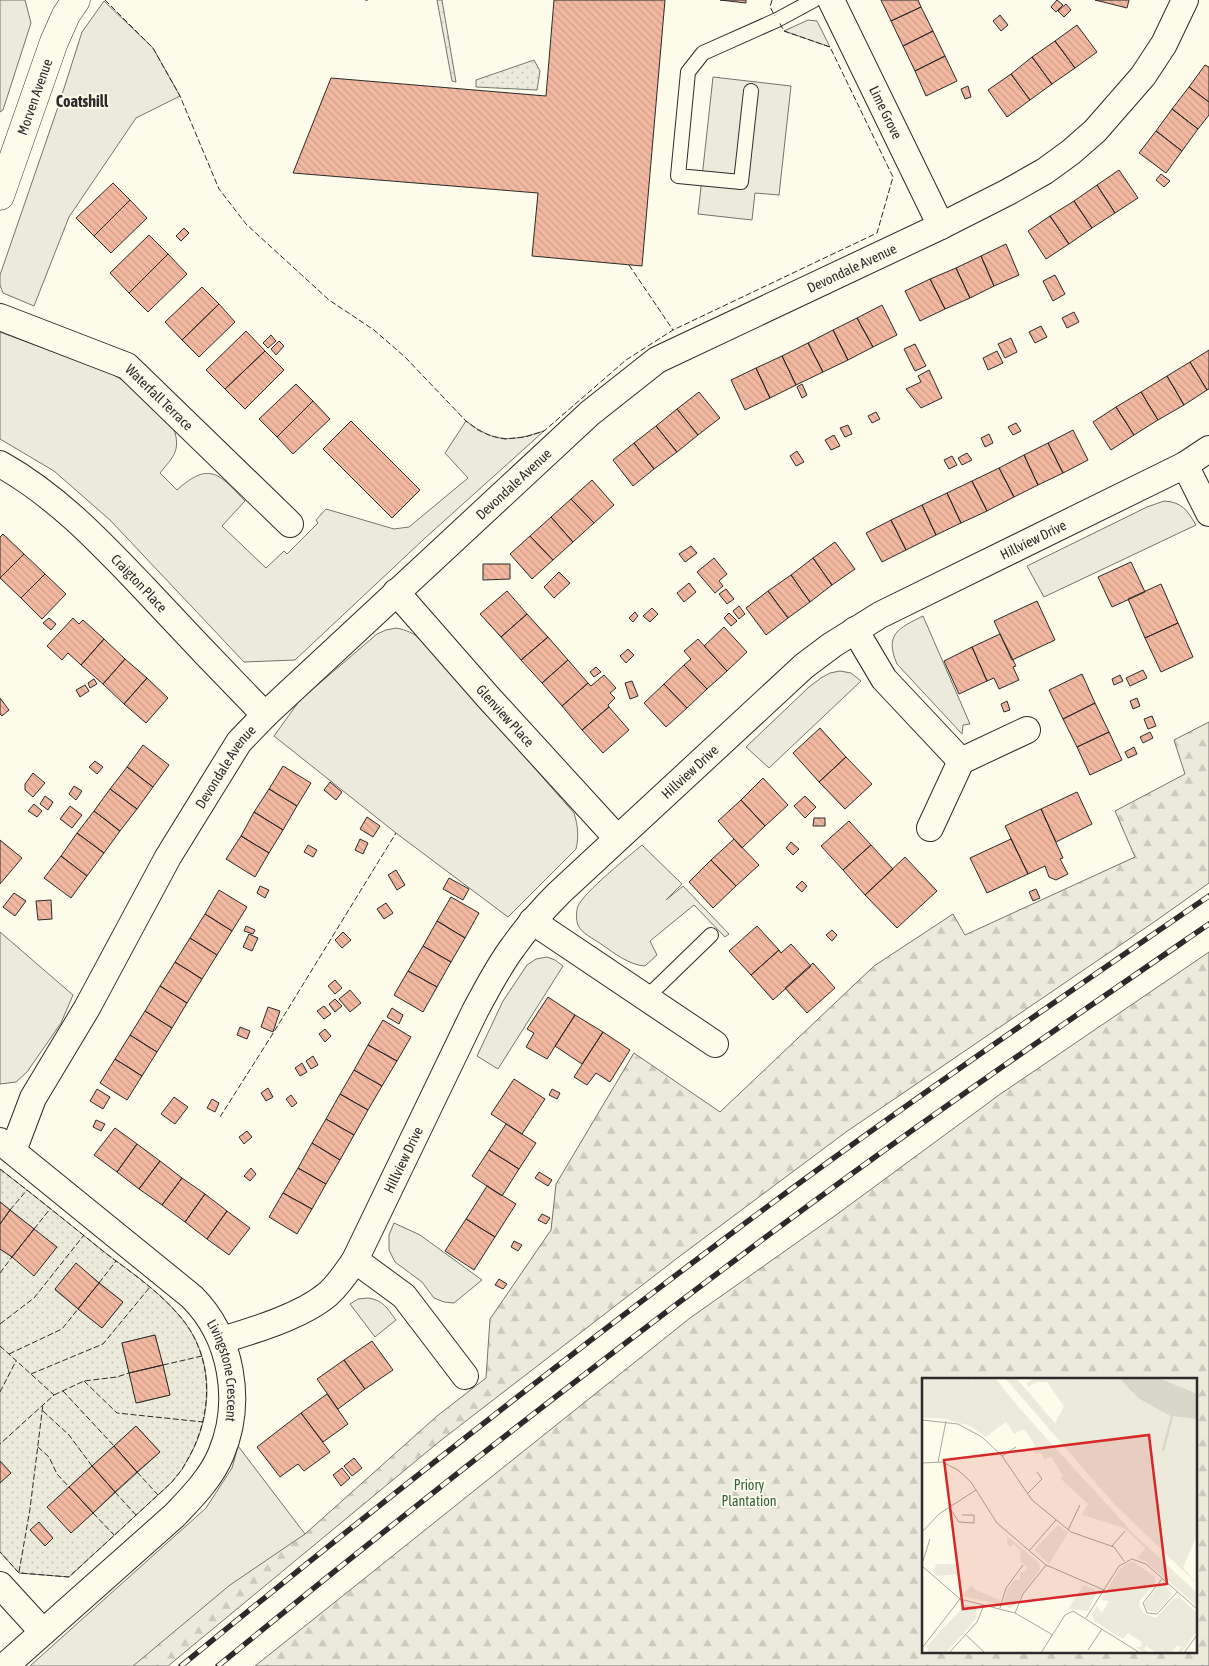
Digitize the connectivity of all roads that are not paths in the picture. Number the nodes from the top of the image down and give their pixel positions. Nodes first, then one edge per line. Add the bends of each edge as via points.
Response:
1 (76, 0) edge
2 (814, 0) edge
3 (831, 0) edge
4 (1186, 0) edge
5 (751, 90) dead end
6 (2, 180) edge
7 (942, 226) junction
8 (0, 317) edge
9 (1209, 450) edge
10 (0, 464) edge
11 (1184, 466) junction
12 (1209, 513) edge
13 (290, 524) dead end
14 (396, 592) junction
15 (855, 630) junction
16 (265, 715) junction
17 (1027, 730) dead end
18 (960, 761) junction
19 (930, 828) dead end
20 (617, 838) junction
21 (532, 921) junction
22 (711, 935) dead end
23 (646, 998) junction
24 (715, 1044) dead end
25 (6, 1146) edge
26 (355, 1260) junction
27 (222, 1340) junction
28 (465, 1376) dead end
29 (0, 1585) edge
30 (43, 1632) junction
31 (5, 1666) edge

1 - 6 street, Morven Avenue via 54,42
2 - 5 lane via 702,53 688,72 678,176 741,182
3 - 7 street, Lime Grove
4 - 7 street, Devondale Avenue via 1164,44 1143,76 1095,131 1044,171
7 - 14 street, Devondale Avenue via 657,360 590,413
8 - 13 street, Waterfall Terrace via 127,366
9 - 11 street, Hillview Drive
10 - 16 street, Craigton Place via 57,503 98,540
11 - 12 street
11 - 15 street, Hillview Drive via 909,600
14 - 16 street, Devondale Avenue
14 - 20 street, Glenview Place
15 - 18 street via 884,679
15 - 20 street, Hillview Drive via 804,666
16 - 25 street, Devondale Avenue via 239,742 168,858 87,1008
17 - 18 street
18 - 19 street
20 - 21 street, Hillview Drive
21 - 23 street
21 - 26 street, Hillview Drive via 499,968 475,1011
22 - 23 lane
23 - 24 street
25 - 27 street, Livingstone Crescent via 192,1297 212,1320
26 - 27 street, Hillview Drive via 342,1280 310,1307
26 - 28 street via 404,1296
27 - 30 street, Livingstone Crescent via 232,1386 232,1410 221,1454 210,1474 175,1516
29 - 30 street
30 - 31 street, Livingstone Crescent

